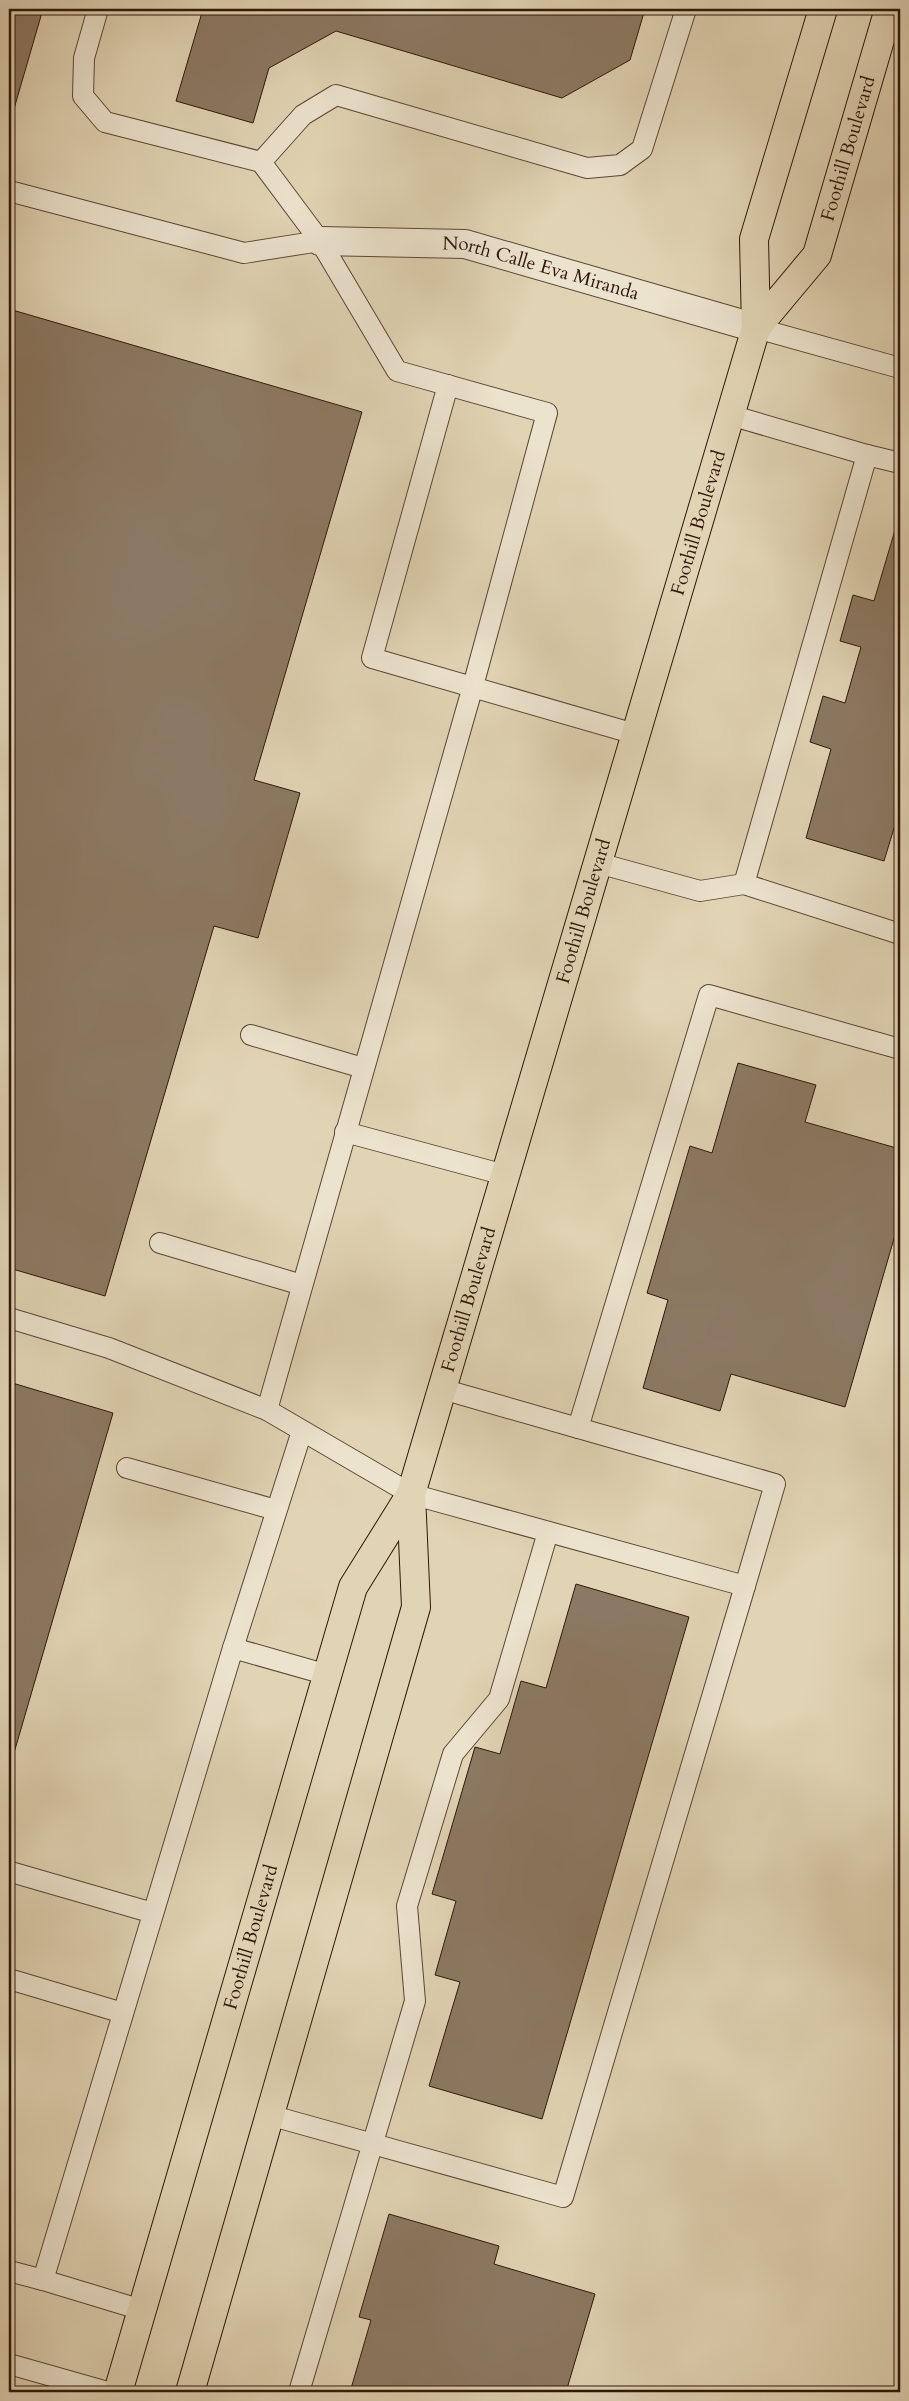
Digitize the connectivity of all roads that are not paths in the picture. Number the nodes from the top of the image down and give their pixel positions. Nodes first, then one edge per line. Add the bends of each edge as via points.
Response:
1 (98, 9) edge
2 (686, 9) edge
3 (823, 9) edge
4 (889, 9) edge
5 (261, 162) junction
6 (9, 191) edge
7 (320, 242) junction
8 (756, 328) junction
9 (900, 368) edge
10 (448, 385) junction
11 (730, 415) junction
12 (867, 455) junction
13 (900, 464) edge
14 (473, 686) junction
15 (635, 734) junction
16 (598, 863) junction
17 (744, 884) junction
18 (900, 934) edge
19 (251, 1035) dead end
20 (900, 1049) edge
21 (363, 1068) junction
22 (345, 1132) junction
23 (506, 1175) junction
24 (160, 1243) dead end
25 (302, 1285) junction
26 (9, 1318) edge
27 (442, 1390) junction
28 (267, 1410) junction
29 (578, 1428) junction
30 (302, 1431) junction
31 (127, 1468) dead end
32 (412, 1494) junction
33 (276, 1510) junction
34 (548, 1532) junction
35 (745, 1586) junction
36 (232, 1648) junction
37 (328, 1675) junction
38 (11, 1872) dead end
39 (153, 1913) junction
40 (9, 1979) edge
41 (123, 2013) junction
42 (269, 2115) junction
43 (372, 2145) junction
44 (9, 2271) edge
45 (43, 2280) junction
46 (142, 2310) junction
47 (9, 2364) edge
48 (108, 2392) edge
49 (118, 2392) edge
50 (190, 2392) edge
51 (300, 2392) edge

1 - 5 lane via 84,58 83,96 105,122
2 - 5 lane via 642,149 620,165 587,168 336,95 303,115
3 - 8 main road, Foothill Boulevard via 754,239
4 - 8 main road, Foothill Boulevard via 817,255
5 - 7 lane
6 - 7 lane via 244,253
7 - 8 street, North Calle Eva Miranda via 465,244
7 - 10 lane via 397,371
8 - 9 lane
8 - 11 main road, Foothill Boulevard
10 - 14 lane via 547,413
10 - 14 lane via 372,658
11 - 12 lane
11 - 15 main road, Foothill Boulevard
12 - 13 lane
12 - 17 lane
14 - 15 lane
14 - 21 lane
15 - 16 main road, Foothill Boulevard
16 - 17 lane via 700,891
16 - 23 main road, Foothill Boulevard
17 - 18 lane
19 - 21 lane
20 - 29 lane via 709,995
21 - 22 lane
22 - 23 lane
22 - 25 lane
23 - 27 main road, Foothill Boulevard
24 - 25 lane
25 - 28 lane
26 - 28 lane via 109,1348
27 - 29 lane
27 - 32 main road, Foothill Boulevard
28 - 30 lane
29 - 35 lane via 775,1484
30 - 32 lane
30 - 33 lane
31 - 33 lane
32 - 34 lane
32 - 37 main road, Foothill Boulevard via 353,1587
32 - 42 main road, Foothill Boulevard via 416,1607
33 - 36 lane
34 - 35 lane
34 - 43 lane via 498,1699 453,1754 407,1906 415,2001
35 - 43 lane via 563,2197
36 - 37 lane
36 - 39 lane
37 - 46 main road, Foothill Boulevard
38 - 39 lane
39 - 41 lane
40 - 41 lane
41 - 45 lane
42 - 43 lane
42 - 50 main road, Foothill Boulevard
43 - 51 lane
44 - 45 lane
45 - 46 lane
46 - 49 main road, Foothill Boulevard
47 - 48 lane

